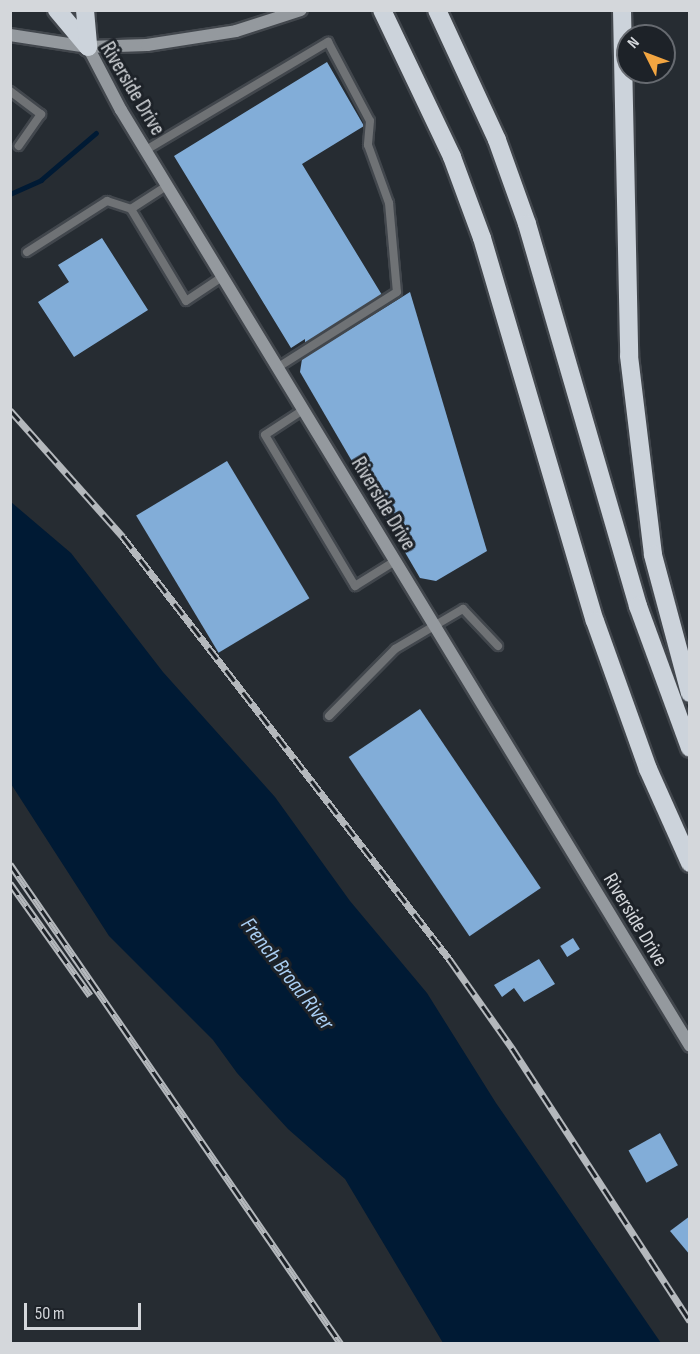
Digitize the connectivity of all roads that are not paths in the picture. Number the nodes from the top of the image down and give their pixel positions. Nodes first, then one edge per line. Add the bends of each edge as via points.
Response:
1 (57, 10) edge
2 (85, 10) edge
3 (301, 10) edge
4 (382, 10) edge
5 (437, 10) edge
6 (622, 10) edge
7 (10, 35) edge
8 (88, 48) junction
9 (10, 91) edge
10 (19, 146) dead end
11 (146, 150) junction
12 (168, 185) junction
13 (131, 209) junction
14 (27, 252) dead end
15 (222, 277) junction
16 (278, 368) junction
17 (303, 410) junction
18 (395, 561) junction
19 (433, 626) junction
20 (498, 646) dead end
21 (690, 693) edge
22 (329, 716) dead end
23 (690, 748) edge
24 (690, 863) edge
25 (690, 1046) edge

1 - 8 highway
2 - 8 highway
3 - 8 main road via 236,31 147,45
4 - 24 highway via 452,157 482,238 595,621 648,769
5 - 23 highway via 496,140 527,224 638,606
6 - 21 highway via 629,356 653,555
7 - 8 main road, Riverside Drive
8 - 11 main road, Riverside Drive
9 - 10 lane via 41,114
11 - 12 main road, Riverside Drive
11 - 16 lane via 328,42 370,121 368,145 389,203 398,292
12 - 13 lane
12 - 15 main road, Riverside Drive
13 - 14 lane via 107,201
13 - 15 lane via 186,301
15 - 16 main road, Riverside Drive
16 - 17 main road, Riverside Drive
17 - 18 main road, Riverside Drive
17 - 18 lane via 265,435 355,586
18 - 19 main road, Riverside Drive
19 - 20 lane via 463,609
19 - 22 lane via 395,649
19 - 25 main road, Riverside Drive

